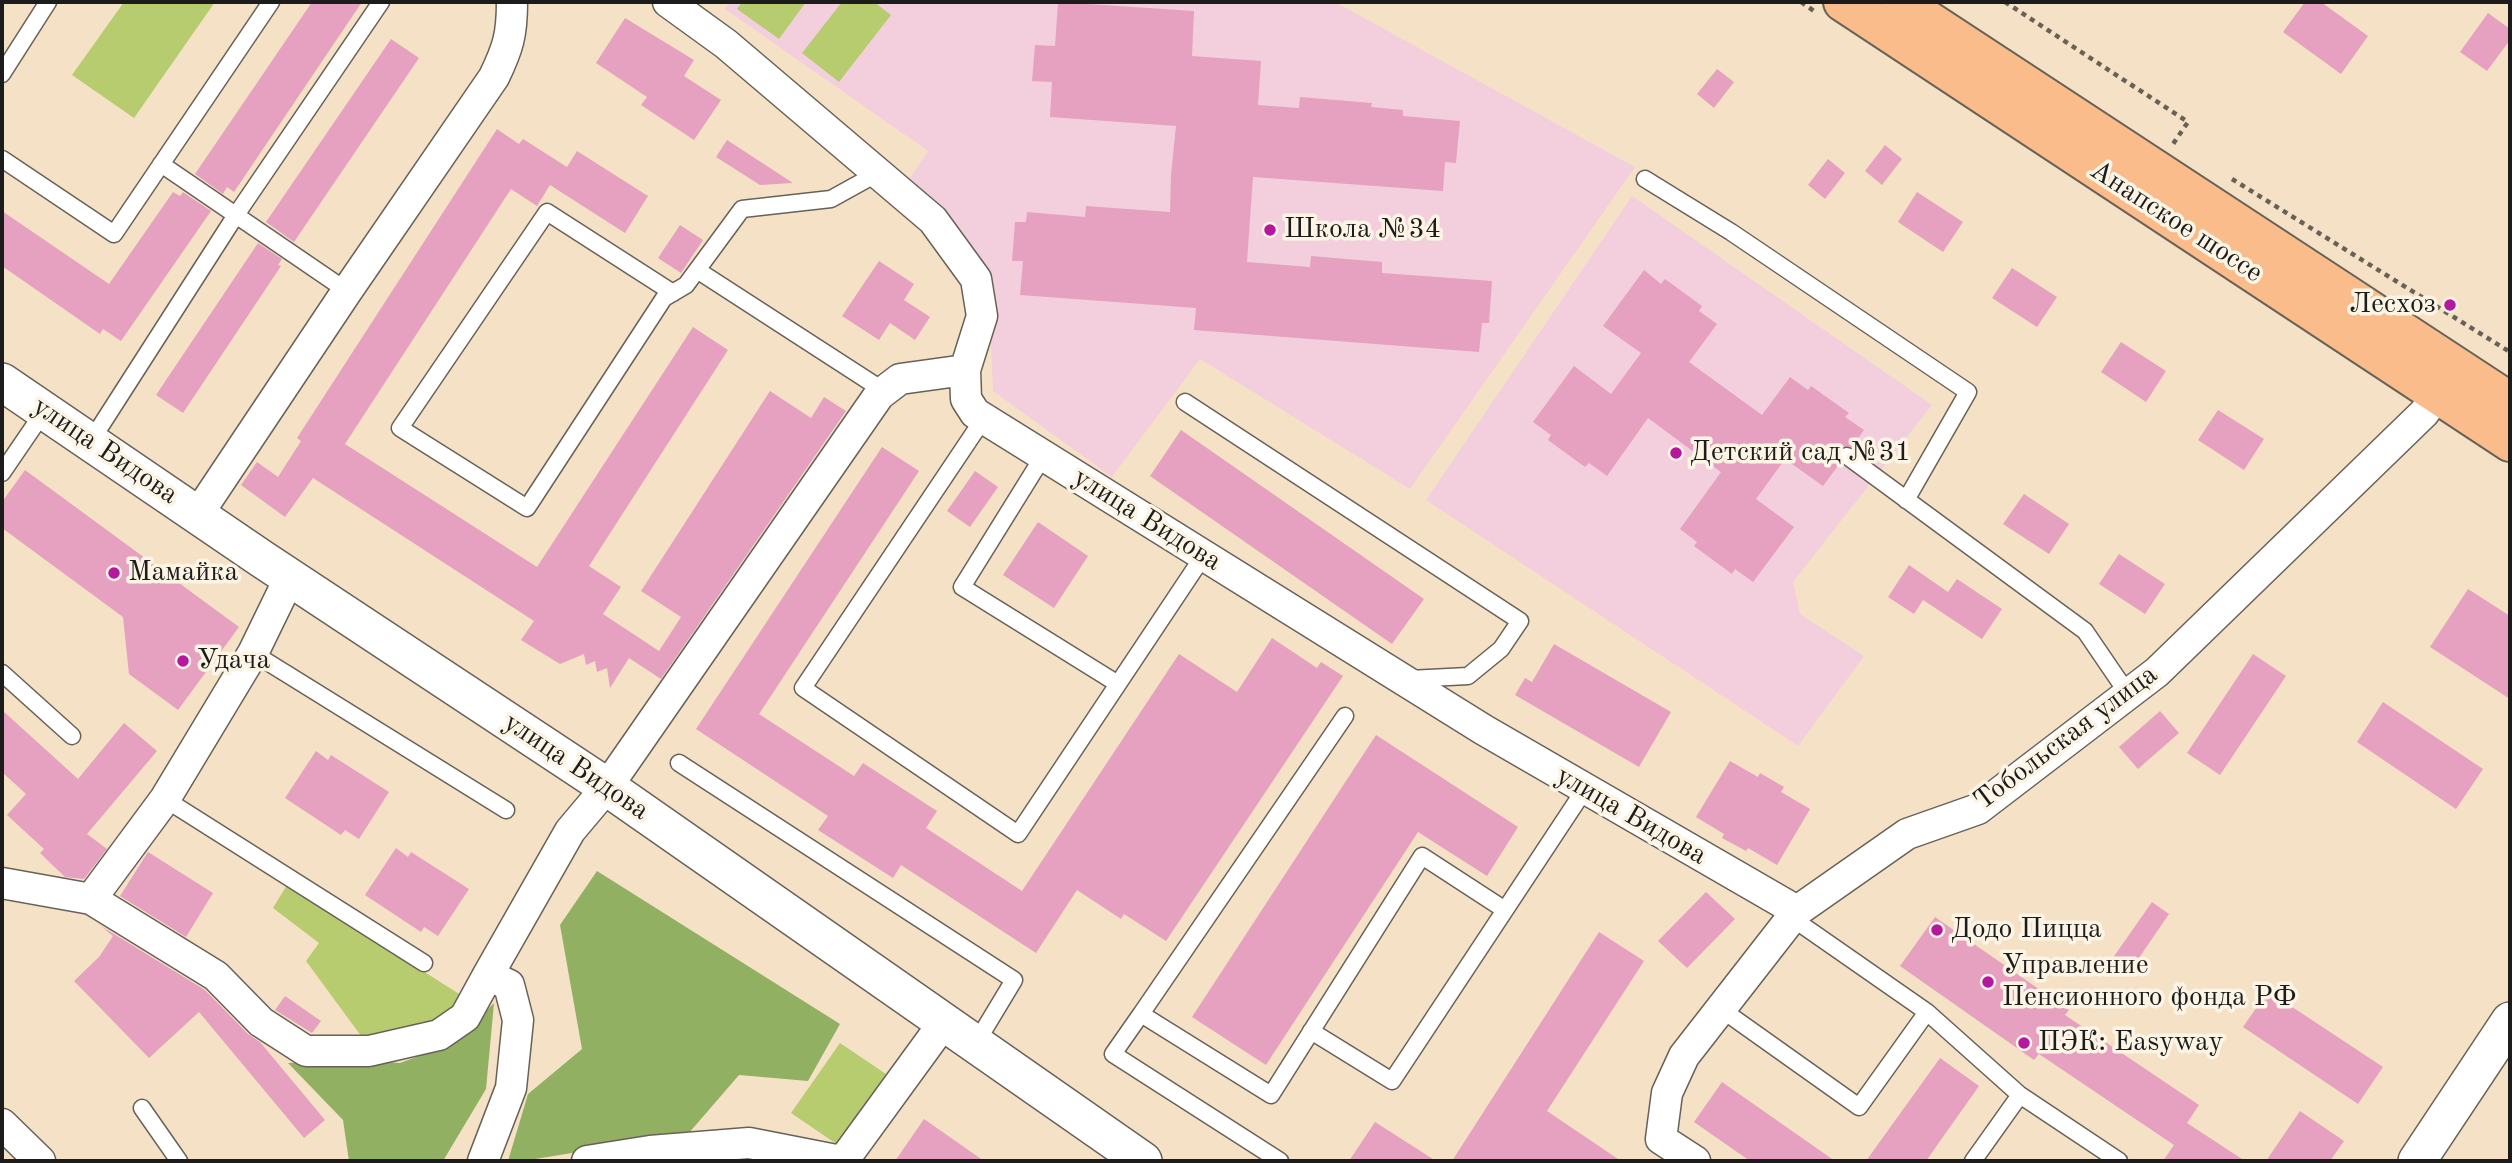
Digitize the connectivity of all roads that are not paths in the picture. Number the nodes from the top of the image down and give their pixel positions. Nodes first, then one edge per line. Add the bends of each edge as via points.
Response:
1 (48, 2) edge
2 (271, 2) edge
3 (381, 2) edge
4 (512, 2) edge
5 (668, 2) edge
6 (1843, 2) edge
7 (1900, 2) edge
8 (2, 74) edge
9 (2, 159) edge
10 (161, 164) junction
11 (878, 173) junction
12 (1645, 179) dead end
13 (236, 215) junction
14 (697, 270) junction
15 (347, 290) junction
16 (673, 293) junction
17 (965, 369) junction
18 (2, 382) edge
19 (884, 391) junction
20 (2437, 395) junction
21 (1185, 402) dead end
22 (2510, 402) edge
23 (45, 410) junction
24 (984, 418) junction
25 (90, 441) junction
26 (2510, 442) edge
27 (1044, 455) junction
28 (1847, 456) dead end
29 (2, 473) edge
30 (1906, 500) junction
31 (198, 514) junction
32 (1204, 555) junction
33 (290, 577) junction
34 (253, 653) junction
35 (2, 673) edge
36 (1403, 680) junction
37 (1118, 684) junction
38 (2128, 694) junction
39 (1345, 716) dead end
40 (72, 736) dead end
41 (679, 763) dead end
42 (607, 787) junction
43 (1585, 789) junction
44 (165, 799) junction
45 (506, 810) dead end
46 (2, 883) edge
47 (90, 898) junction
48 (1505, 910) junction
49 (1795, 914) junction
50 (424, 963) dead end
51 (488, 975) junction
52 (1721, 1009) junction
53 (1927, 1012) junction
54 (1140, 1014) junction
55 (944, 1021) junction
56 (2510, 1021) edge
57 (1311, 1031) junction
58 (976, 1043) junction
59 (2020, 1095) junction
60 (142, 1108) dead end
61 (2, 1124) edge
62 (40, 1161) edge
63 (178, 1161) edge
64 (483, 1161) edge
65 (587, 1161) edge
66 (842, 1161) edge
67 (1143, 1161) edge
68 (1280, 1161) edge
69 (1695, 1161) edge
70 (1973, 1161) edge
71 (2119, 1161) edge
72 (2417, 1161) edge

1 - 8 lane
2 - 10 lane
3 - 13 lane
4 - 15 street via 512,32 494,77
5 - 11 street, улица Видова via 726,44
6 - 20 highway, Анапское шоссе
7 - 22 highway, Анапское шоссе
9 - 10 lane via 114,234
10 - 13 lane
11 - 14 lane via 831,199 742,209
11 - 17 street, улица Видова via 933,220 976,279 982,316
12 - 30 lane via 1968,392
13 - 15 lane
13 - 25 lane
14 - 16 lane
14 - 19 lane
15 - 31 street
16 - 16 lane via 664,298 527,508 400,428 547,212
17 - 19 street via 900,379
17 - 24 street, улица Видова via 966,399
18 - 23 street, улица Видова
19 - 42 street
20 - 26 highway, Анапское шоссе
20 - 38 street, Тобольская улица via 2395,442 2157,672
21 - 36 lane via 1520,621 1501,649 1468,676
23 - 25 street, улица Видова
23 - 29 lane
24 - 27 street, улица Видова
24 - 37 lane via 803,688 1018,834
25 - 31 street, улица Видова
27 - 32 street, улица Видова
27 - 37 lane via 962,587
28 - 30 lane
30 - 38 lane via 2085,631
31 - 33 street, улица Видова
32 - 36 street, улица Видова
32 - 37 lane
33 - 34 street
33 - 42 street, улица Видова
34 - 44 street
34 - 45 lane
35 - 40 lane
36 - 43 street, улица Видова
38 - 49 street, Тобольская улица via 1978,808 1907,834
39 - 54 lane
41 - 58 lane via 1014,980
42 - 51 street via 570,831
42 - 55 street, улица Видова
43 - 48 lane
43 - 49 street, улица Видова
44 - 47 street
44 - 50 lane
46 - 47 street
47 - 51 street via 216,976 261,1022 306,1051 369,1051 439,1035 465,1017
48 - 57 lane via 1392,1082
48 - 57 lane via 1422,856
49 - 52 street, Тобольская улица
49 - 53 lane
51 - 64 street via 509,985 518,1020 511,1088
52 - 53 lane via 1859,1107
52 - 69 street, Тобольская улица via 1684,1056 1667,1093 1661,1139
53 - 59 lane
54 - 57 lane via 1272,1095
54 - 68 lane via 1113,1054
55 - 58 street, улица Видова
55 - 66 street
56 - 72 street
58 - 67 street, улица Видова
59 - 70 lane
59 - 71 lane
60 - 63 lane
61 - 62 street
65 - 66 street via 650,1150 749,1143

